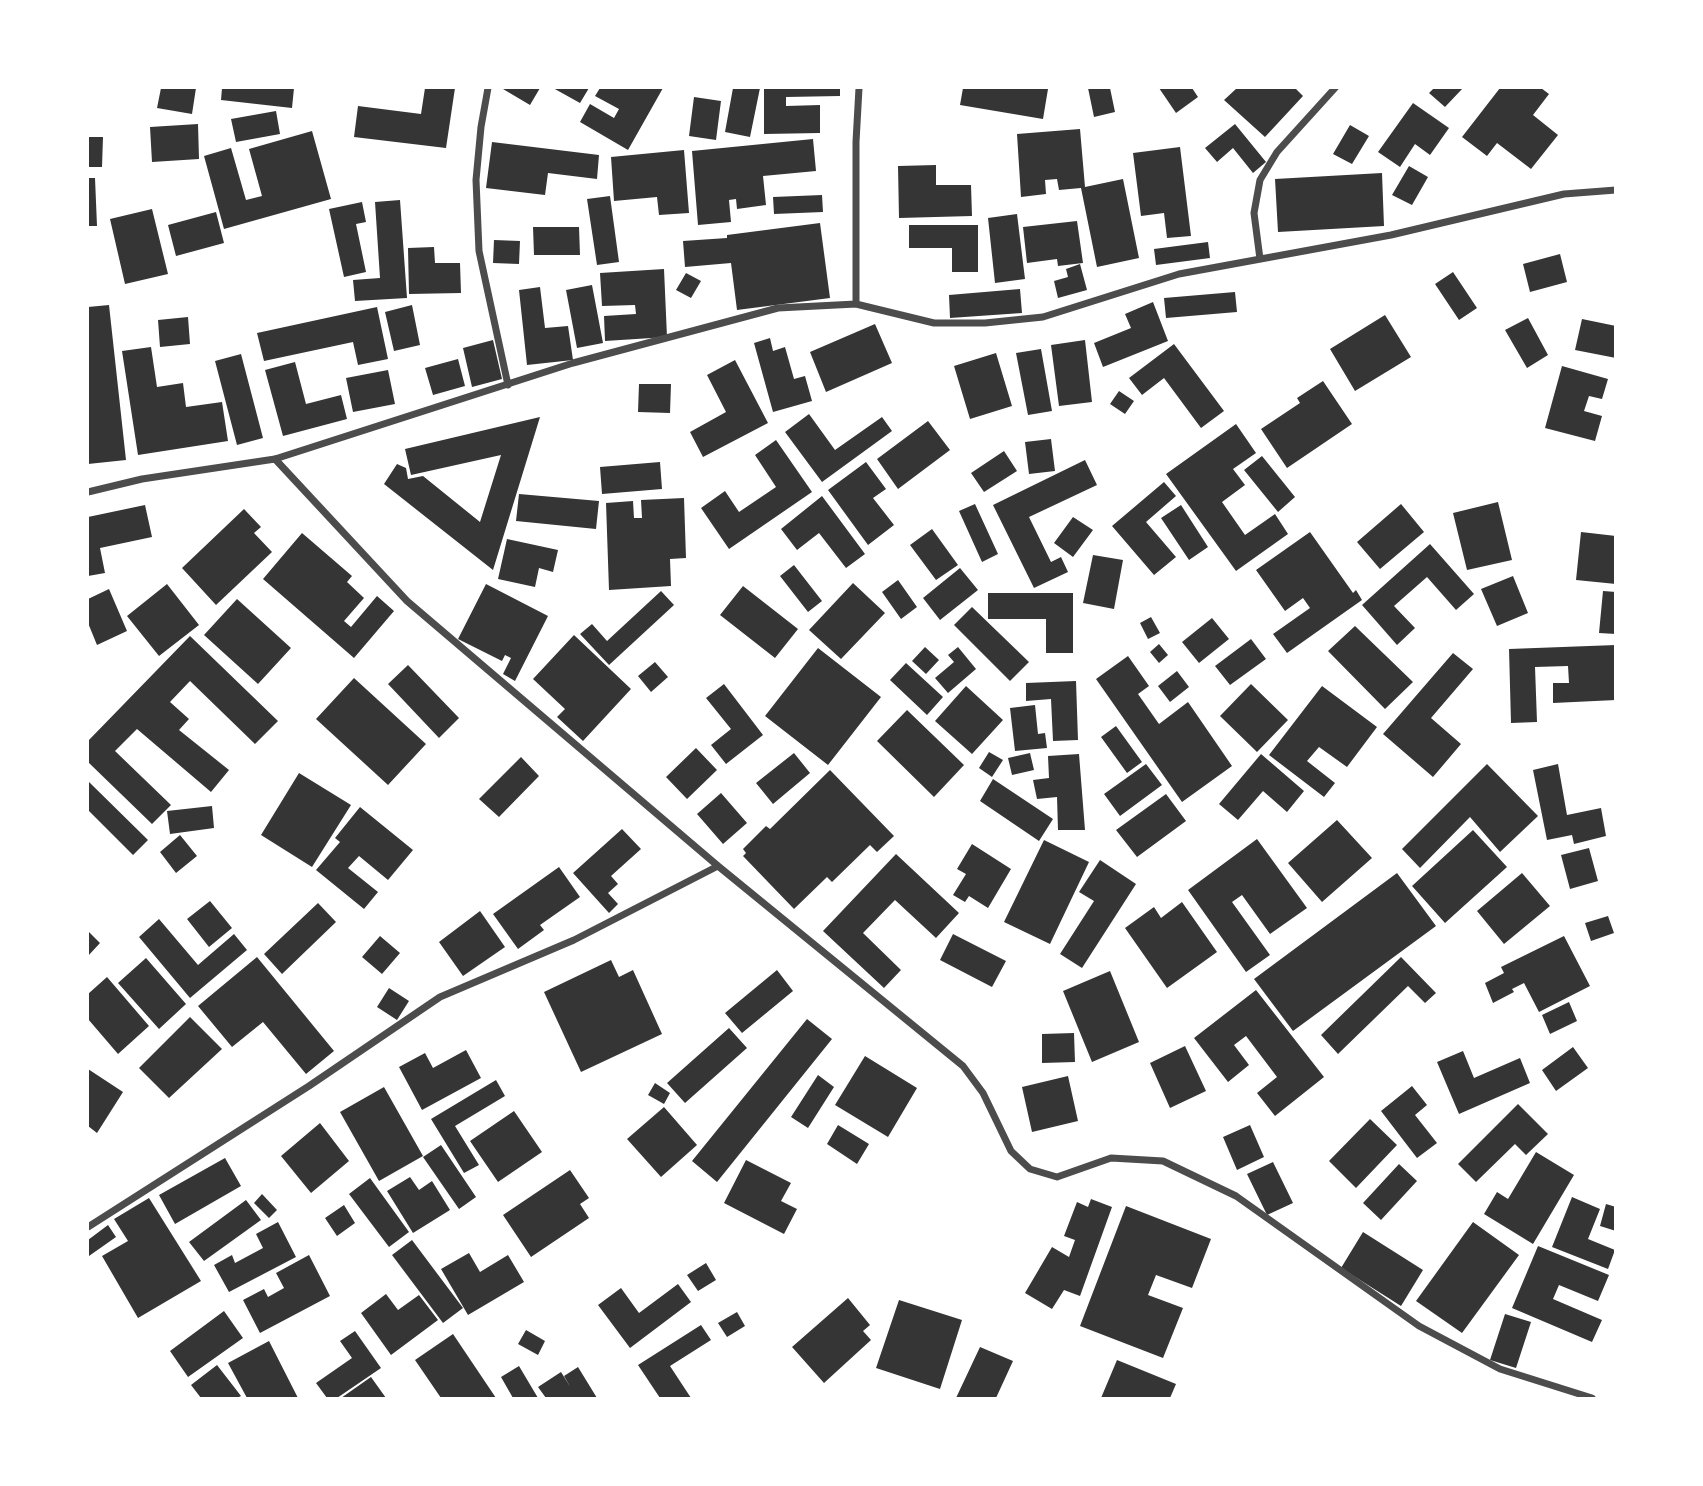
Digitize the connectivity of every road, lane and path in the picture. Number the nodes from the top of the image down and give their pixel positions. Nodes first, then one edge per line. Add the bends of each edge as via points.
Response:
1 (488, 88) edge
2 (859, 88) edge
3 (1335, 88) edge
4 (1615, 190) edge
5 (1260, 259) junction
6 (856, 304) junction
7 (508, 385) junction
8 (275, 459) junction
9 (88, 492) edge
10 (718, 866) junction
11 (88, 1227) edge
12 (1592, 1398) edge

1 - 7 street via 476,180 479,251
2 - 6 street
3 - 5 street via 1277,152 1260,180 1254,213
4 - 5 street via 1564,194 1391,235
5 - 6 street via 1179,274 1043,317 1020,320 934,323
6 - 7 street via 778,308
7 - 8 street
8 - 9 street
8 - 10 street via 407,601
10 - 11 street via 574,940 440,997
10 - 12 street via 963,1066 983,1093 1012,1151 1030,1169 1057,1177 1111,1158 1163,1160 1236,1196 1419,1326 1500,1369

